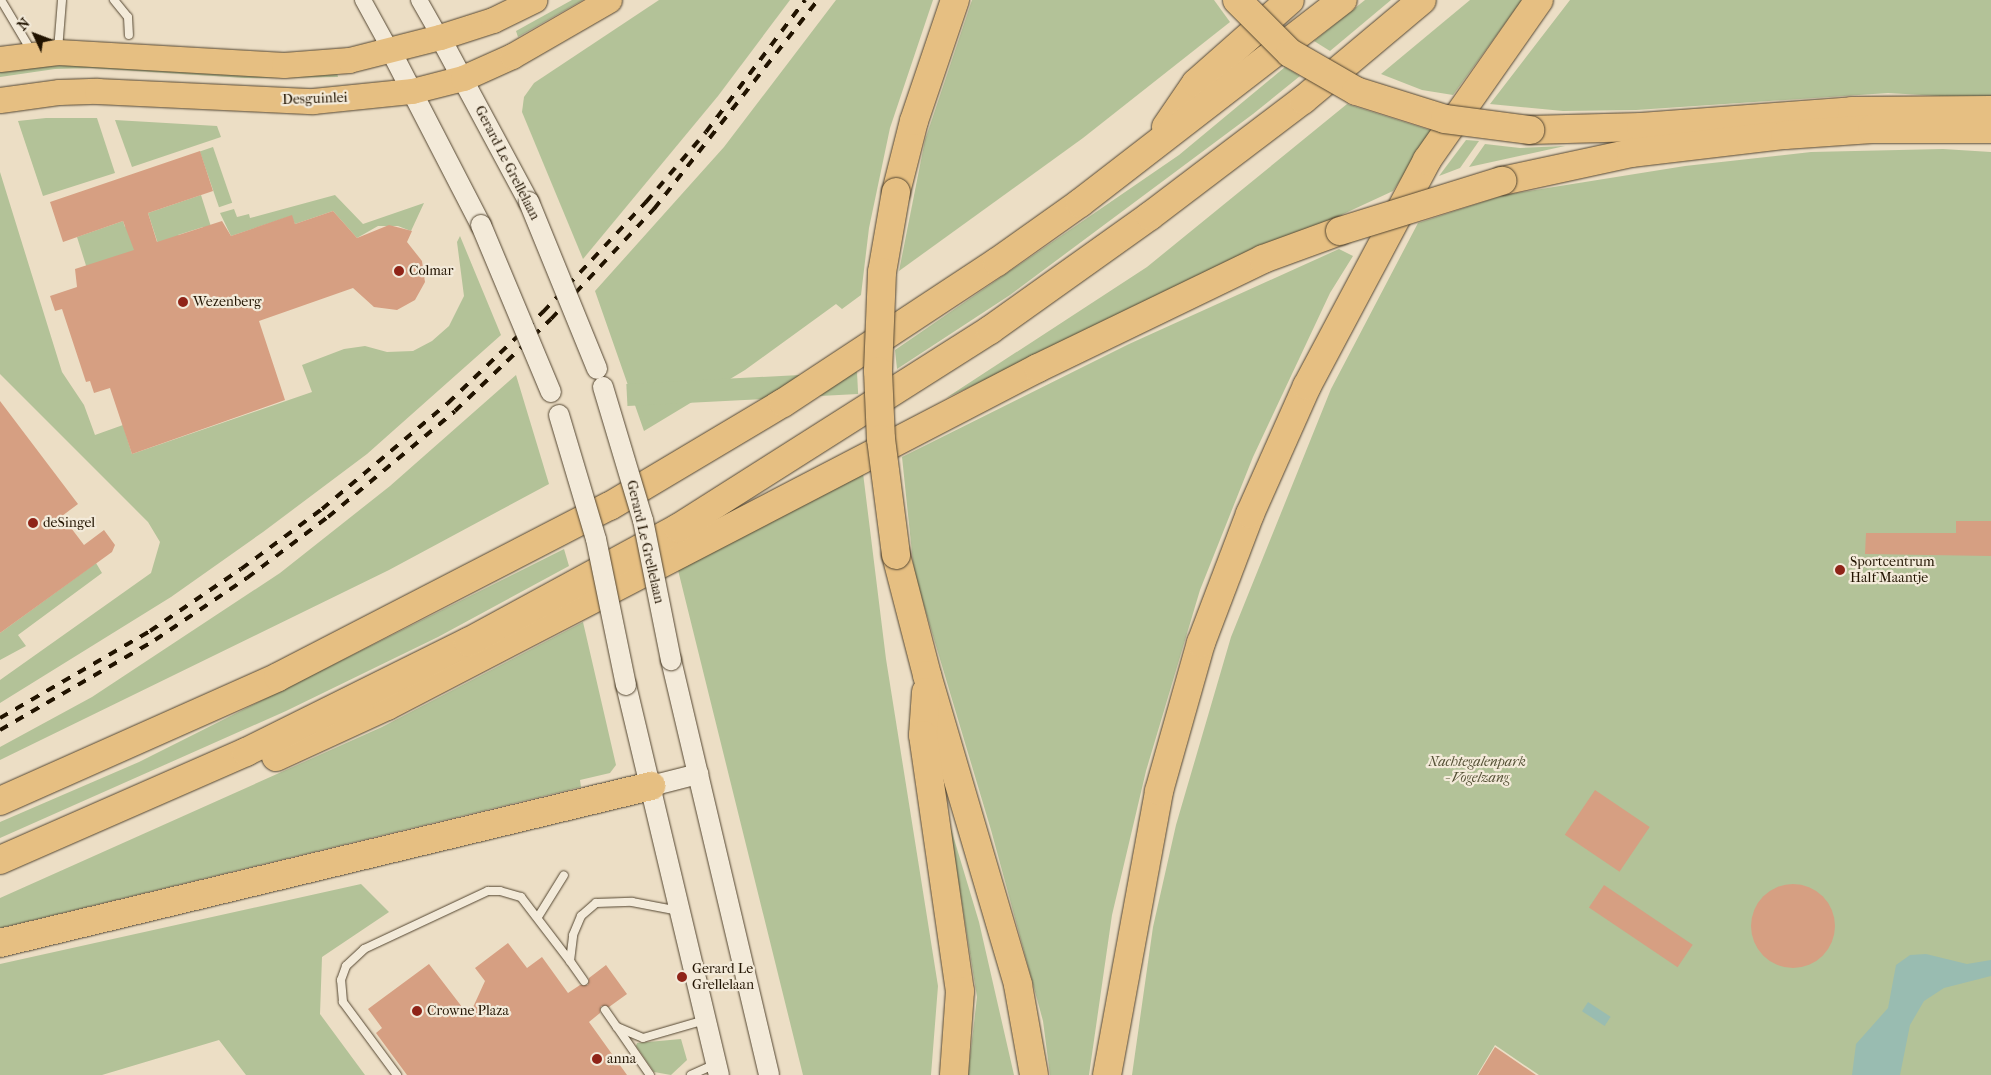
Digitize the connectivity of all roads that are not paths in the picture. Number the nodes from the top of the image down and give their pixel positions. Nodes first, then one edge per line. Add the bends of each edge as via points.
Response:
1 (1, 0) edge
2 (62, 0) edge
3 (114, 0) edge
4 (363, 0) edge
5 (419, 0) edge
6 (534, 0) edge
7 (609, 0) edge
8 (955, 0) edge
9 (1237, 0) edge
10 (1290, 0) edge
11 (1343, 0) edge
12 (1422, 0) edge
13 (1539, 0) edge
14 (129, 35) dead end
15 (440, 38) junction
16 (391, 51) junction
17 (58, 52) junction
18 (33, 54) junction
19 (0, 59) edge
20 (463, 78) junction
21 (412, 91) junction
22 (0, 100) edge
23 (1991, 110) edge
24 (1991, 129) edge
25 (1152, 148) junction
26 (927, 675) junction
27 (698, 774) junction
28 (651, 786) junction
29 (0, 801) edge
30 (33, 848) junction
31 (0, 860) edge
32 (564, 875) dead end
33 (679, 911) junction
34 (538, 917) junction
35 (0, 943) edge
36 (570, 961) junction
37 (584, 981) dead end
38 (605, 1010) dead end
39 (705, 1020) junction
40 (617, 1027) junction
41 (717, 1069) edge
42 (397, 1075) edge
43 (650, 1075) edge
44 (691, 1075) edge
45 (769, 1075) edge
46 (954, 1075) edge
47 (1034, 1075) edge
48 (1107, 1075) edge

1 - 18 lane
2 - 17 lane
3 - 14 lane via 128,17
4 - 16 street
5 - 15 street
6 - 15 main road via 493,20
7 - 20 main road, Desguinlei via 567,27
8 - 26 highway, bridge via 919,104 896,192 882,272 878,371 881,438 896,555
9 - 23 highway, bridge via 1290,53 1356,91 1445,119 1530,130 1641,127 1852,111
10 - 25 highway via 1196,83
11 - 25 highway
12 - 30 highway via 1303,100 1150,216 990,330 804,451 678,528 468,642 246,752
13 - 48 highway via 1427,160 1307,386 1250,514 1201,643 1159,791
15 - 16 main road
15 - 20 street, Gerard Le Grellelaan
16 - 17 main road via 350,60 284,65
16 - 21 street
17 - 18 main road
18 - 19 main road
20 - 21 main road, Desguinlei
20 - 27 street, Gerard Le Grellelaan, bridge via 529,202 603,387 643,520
21 - 22 main road, Desguinlei via 313,101 97,91
21 - 28 street, bridge via 481,225 559,414 596,539
24 - 30 highway, bridge via 1872,130 1775,136 1631,153 1502,181 1340,230 1263,259 1038,368 387,706 104,836
25 - 29 highway via 914,318 610,506 278,677
26 - 46 highway via 923,735 960,991
26 - 47 highway via 1018,985
27 - 28 street
27 - 45 street, Gerard Le Grellelaan
28 - 33 street
28 - 35 highway
30 - 31 highway
32 - 34 lane
33 - 36 lane via 632,902 596,903 581,916
33 - 39 street
34 - 36 lane
34 - 42 lane via 521,897 488,891 354,956 341,980 344,1002
36 - 37 lane
38 - 40 lane
39 - 40 lane via 643,1038
39 - 41 street
40 - 43 lane
41 - 44 lane

